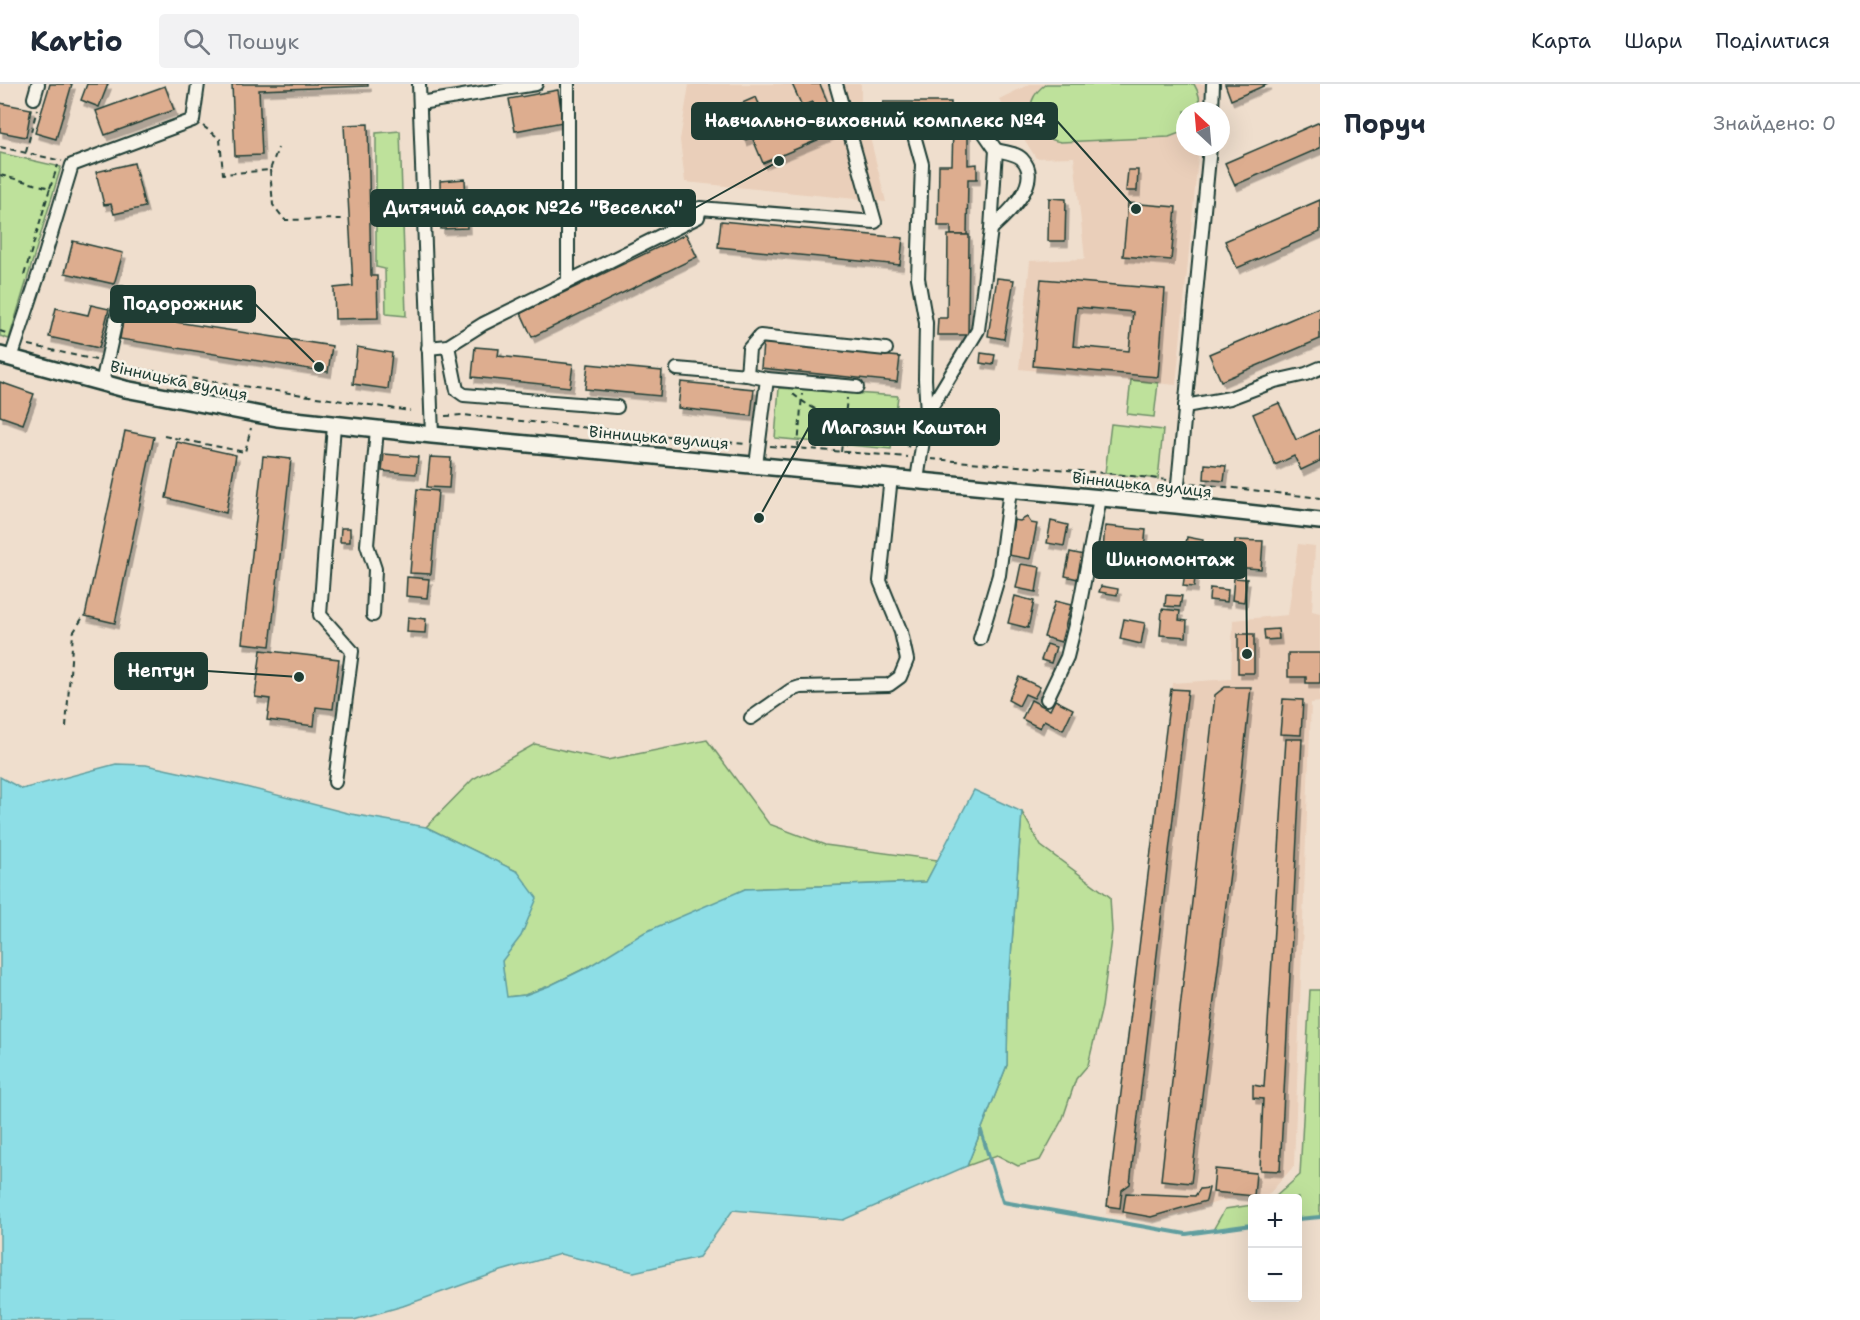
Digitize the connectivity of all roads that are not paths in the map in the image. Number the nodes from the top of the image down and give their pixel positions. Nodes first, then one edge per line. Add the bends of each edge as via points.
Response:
1 (38, 84) edge
2 (198, 84) edge
3 (419, 84) edge
4 (536, 84) edge
5 (568, 84) edge
6 (836, 84) edge
7 (1213, 84) edge
8 (34, 98) road end
9 (1212, 102) edge
10 (420, 103) junction
11 (996, 150) junction
12 (1209, 156) edge
13 (991, 229) junction
14 (568, 281) junction
15 (122, 293) dead end
16 (448, 346) junction
17 (428, 348) junction
18 (886, 349) dead end
19 (6, 356) edge
20 (1320, 368) edge
21 (677, 369) dead end
22 (1306, 374) junction
23 (747, 375) junction
24 (767, 378) junction
25 (1320, 378) edge
26 (102, 383) junction
27 (852, 387) road end
28 (1185, 406) junction
29 (617, 407) dead end
30 (927, 414) junction
31 (334, 425) junction
32 (377, 429) junction
33 (432, 435) junction
34 (756, 465) junction
35 (891, 477) junction
36 (917, 480) junction
37 (1010, 490) junction
38 (1100, 498) junction
39 (1176, 505) junction
40 (1320, 521) edge
41 (373, 615) dead end
42 (980, 639) dead end
43 (1047, 699) dead end
44 (751, 718) dead end
45 (335, 782) dead end

1 - 8 street
2 - 19 street via 193,120 66,163 17,342
3 - 10 street
4 - 10 street
5 - 14 street
6 - 14 street via 875,222 700,208 698,217
7 - 9 street
10 - 17 street
11 - 13 street
11 - 13 street via 1021,158 1028,169 1027,185 1018,203
11 - 30 street via 976,121 904,121 922,164 918,278 926,323
12 - 28 street
13 - 30 street via 978,330
14 - 16 street
15 - 26 street
16 - 17 street
16 - 29 street via 457,390 464,394
17 - 33 street
18 - 23 street via 760,336 749,349
19 - 26 main road, Вінницька вулиця
20 - 22 street
21 - 23 street
22 - 25 street
22 - 28 street via 1230,398
23 - 24 street
24 - 27 street
24 - 34 street
26 - 31 main road, Вінницька вулиця via 171,399
28 - 39 street
30 - 36 street
31 - 32 main road, Вінницька вулиця
31 - 45 street via 320,615 352,651
32 - 33 main road, Вінницька вулиця
32 - 41 street via 367,545 375,569
33 - 34 main road, Вінницька вулиця
34 - 35 main road, Вінницька вулиця
35 - 36 main road, Вінницька вулиця
35 - 44 street via 880,581 901,632 905,669 890,685 790,690
36 - 37 main road, Вінницька вулиця
37 - 38 main road, Вінницька вулиця
37 - 42 street via 999,575
38 - 39 main road, Вінницька вулиця
38 - 43 street via 1067,657
39 - 40 main road, Вінницька вулиця

